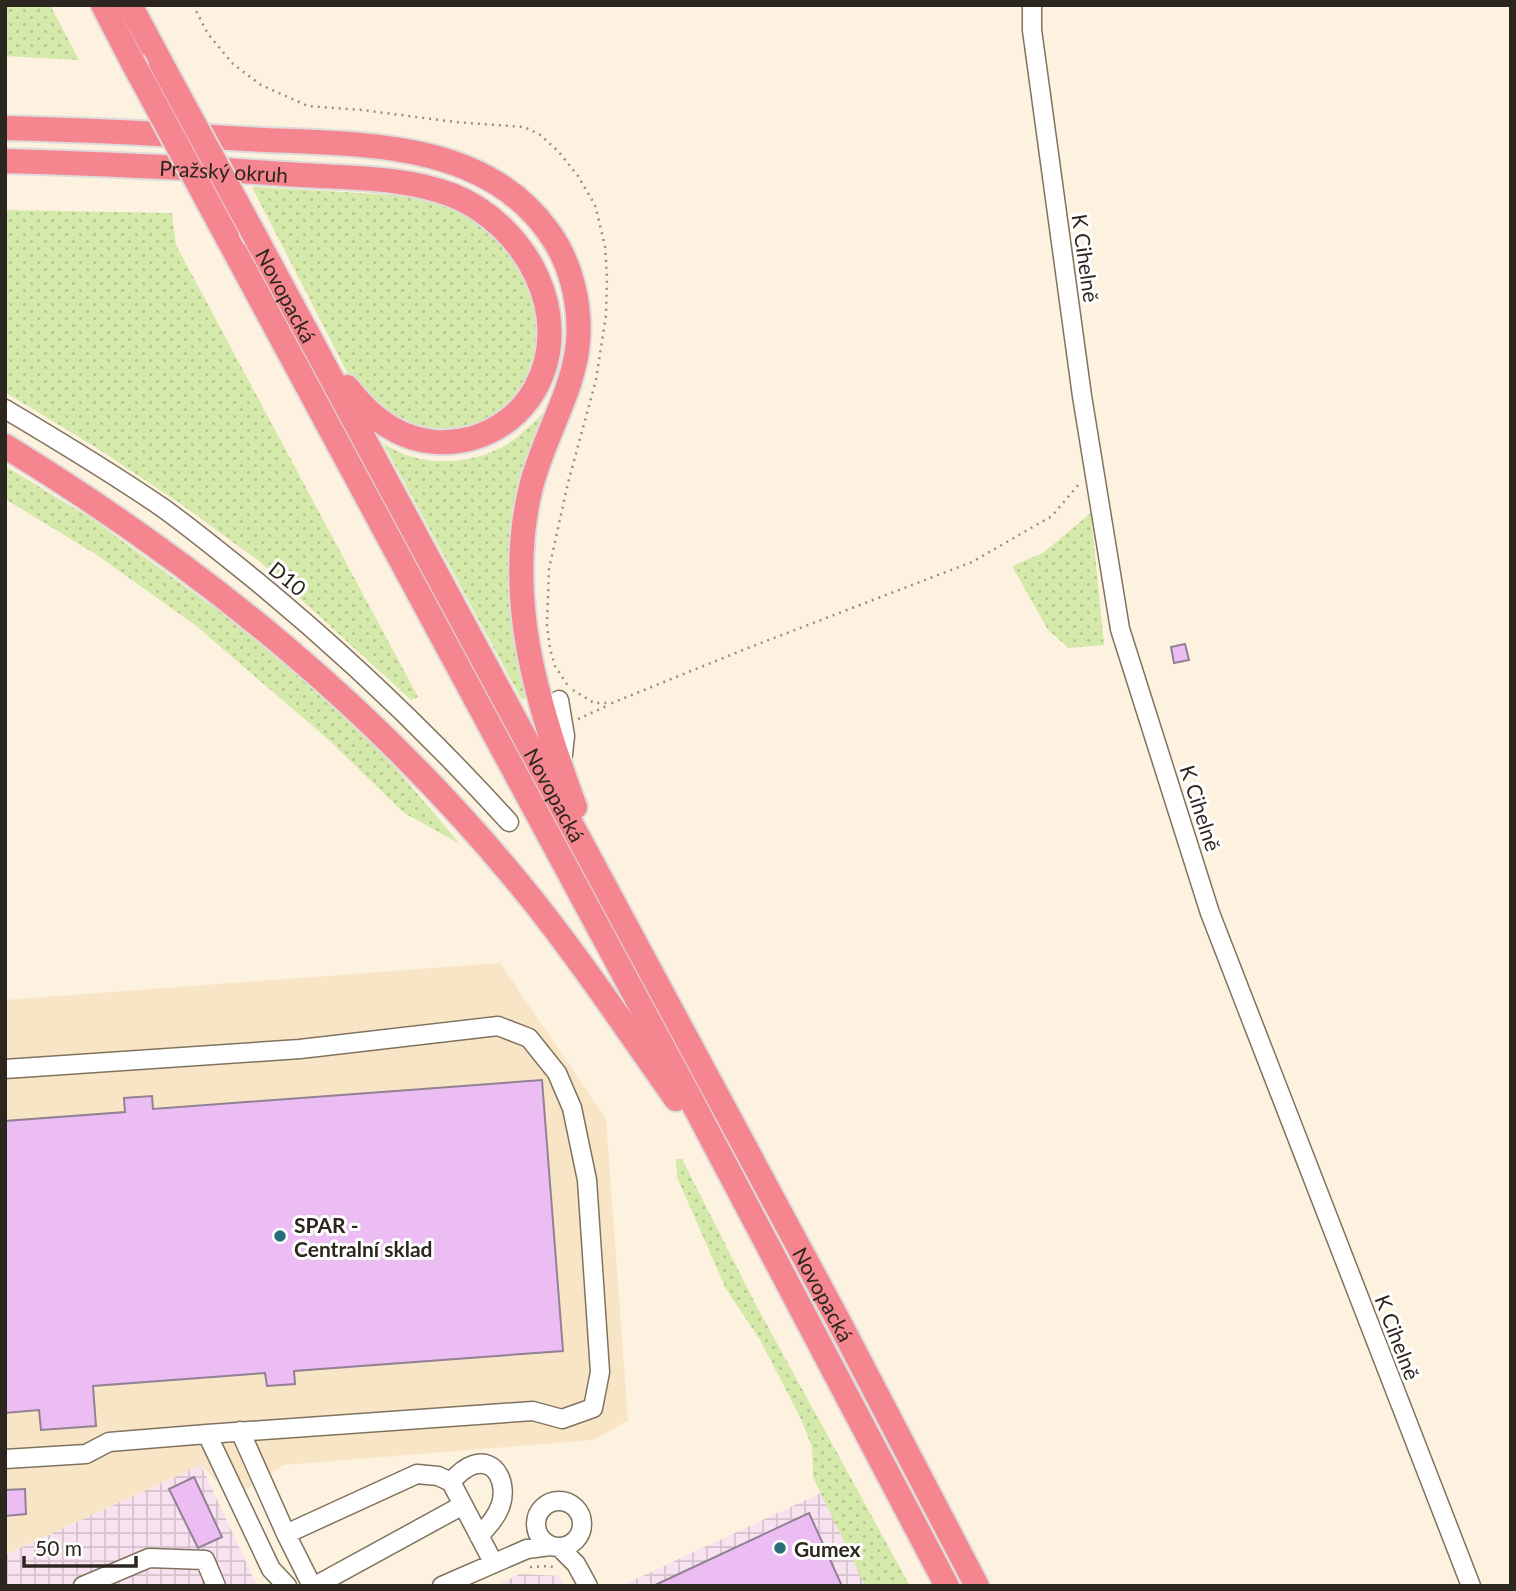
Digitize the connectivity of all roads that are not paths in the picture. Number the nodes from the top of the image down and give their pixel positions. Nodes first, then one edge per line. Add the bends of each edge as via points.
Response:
1 (103, 5) edge
2 (130, 5) edge
3 (1032, 5) edge
4 (5, 128) edge
5 (5, 161) edge
6 (312, 342) junction
7 (5, 409) edge
8 (5, 446) edge
9 (559, 700) dead end
10 (562, 770) junction
11 (509, 822) dead end
12 (606, 890) junction
13 (5, 1069) edge
14 (731, 1176) junction
15 (240, 1431) junction
16 (207, 1434) junction
17 (5, 1459) edge
18 (451, 1482) junction
19 (463, 1505) junction
20 (286, 1534) junction
21 (479, 1536) junction
22 (493, 1563) junction
23 (83, 1586) edge
24 (216, 1586) edge
25 (287, 1586) edge
26 (313, 1586) edge
27 (442, 1586) edge
28 (588, 1586) edge
29 (947, 1586) edge
30 (977, 1586) edge
31 (1471, 1586) edge

1 - 14 highway, Novopacká, bridge
2 - 6 highway, Novopacká, bridge
3 - 31 street, K Cihelně via 1120,629 1210,914
4 - 10 highway, Pražský okruh via 324,143 415,152 480,172 537,216 566,264 578,325 576,360 531,488 521,569 526,641
5 - 6 highway, Pražský okruh via 330,177 440,191 479,209 521,247 540,285 548,323 546,356 535,389 520,410 477,438 453,442 417,439 373,415
6 - 12 highway, Novopacká
7 - 11 street, D10 via 164,509 290,609 387,695
8 - 14 highway via 81,493 214,589 297,655 387,739 530,897
9 - 10 street via 565,736
10 - 12 highway, Pražský okruh
12 - 30 highway, Novopacká
13 - 15 street via 300,1049 498,1026 529,1038 557,1073 572,1108 587,1180 600,1372 593,1408 562,1419 533,1410
14 - 29 highway, Novopacká
15 - 16 street
15 - 20 street
16 - 17 street via 108,1442 86,1454
16 - 25 street via 271,1569
18 - 19 street
18 - 20 street via 417,1474
18 - 21 street via 471,1465 482,1463 498,1472 501,1503
19 - 21 street
19 - 26 street
20 - 26 street
21 - 22 street
22 - 27 street
22 - 28 street via 527,1549 554,1547 576,1564
23 - 24 street via 149,1558 205,1560

